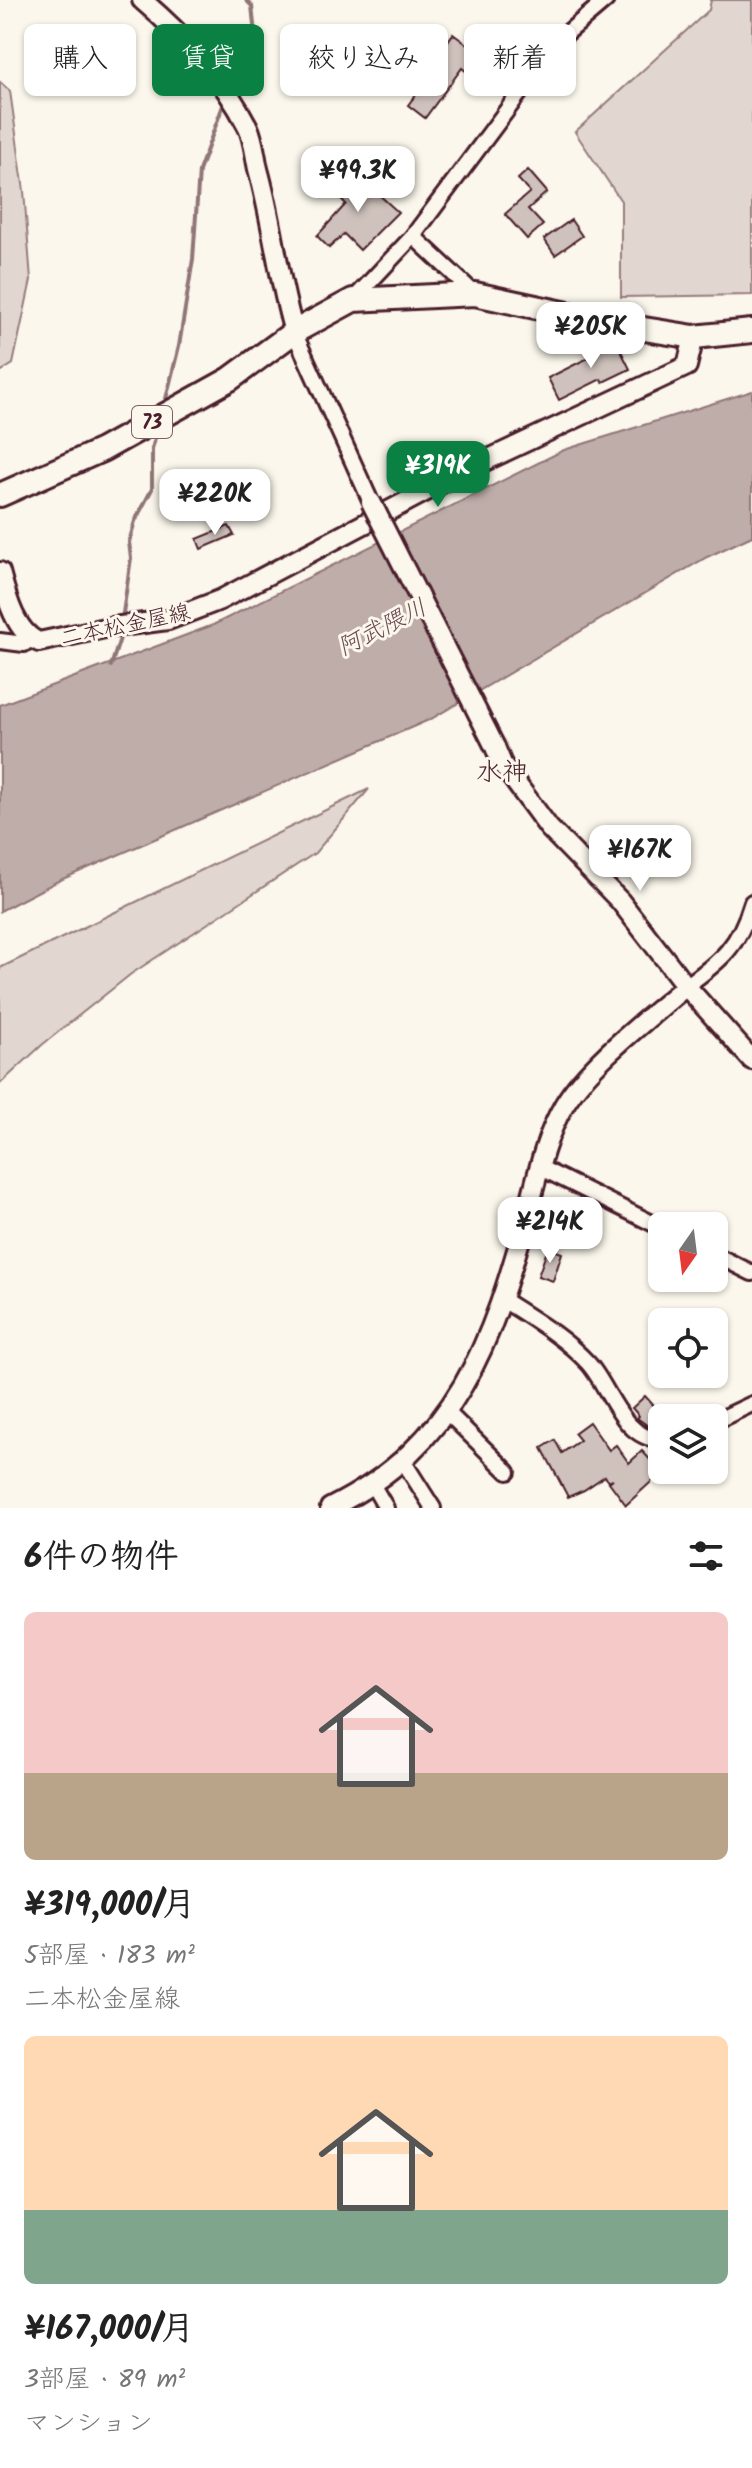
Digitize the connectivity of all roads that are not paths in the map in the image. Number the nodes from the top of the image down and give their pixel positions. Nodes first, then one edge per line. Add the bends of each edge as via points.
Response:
1 (142, 0) edge
2 (606, 0) edge
3 (413, 236) junction
4 (475, 294) junction
5 (353, 300) junction
6 (752, 331) edge
7 (294, 332) junction
8 (694, 337) junction
9 (0, 495) edge
10 (371, 502) joint
11 (0, 572) edge
12 (31, 639) junction
13 (0, 641) edge
14 (752, 902) edge
15 (686, 986) junction
16 (752, 1060) edge
17 (539, 1167) junction
18 (648, 1221) edge
19 (728, 1261) edge
20 (752, 1273) edge
21 (502, 1299) junction
22 (752, 1404) edge
23 (447, 1412) junction
24 (728, 1415) edge
25 (648, 1439) edge
26 (402, 1459) junction
27 (508, 1472) dead end
28 (372, 1484) junction
29 (330, 1508) edge
30 (386, 1508) edge
31 (433, 1508) edge

1 - 7 street via 196,48 249,130
2 - 3 street via 560,39
3 - 4 street
3 - 5 street
4 - 5 main road, 73
4 - 8 main road, 73
5 - 7 main road, 73
6 - 8 main road, 73
7 - 9 main road, 73 via 230,379 102,450
7 - 10 street
8 - 12 street, 二本松金屋線 via 687,366 472,467 220,600 168,620 47,641
10 - 15 street, bridge via 502,764 549,828 620,901
11 - 12 street, 二本松金屋線
12 - 13 street via 24,644
14 - 15 street via 743,933 713,967
15 - 16 street
15 - 17 street via 565,1102
17 - 18 street
17 - 21 street
19 - 20 street
21 - 23 street via 483,1351
21 - 25 street via 588,1363 633,1431
22 - 24 street
23 - 26 street
23 - 27 street
26 - 28 street
26 - 31 street
28 - 29 street
28 - 30 street

